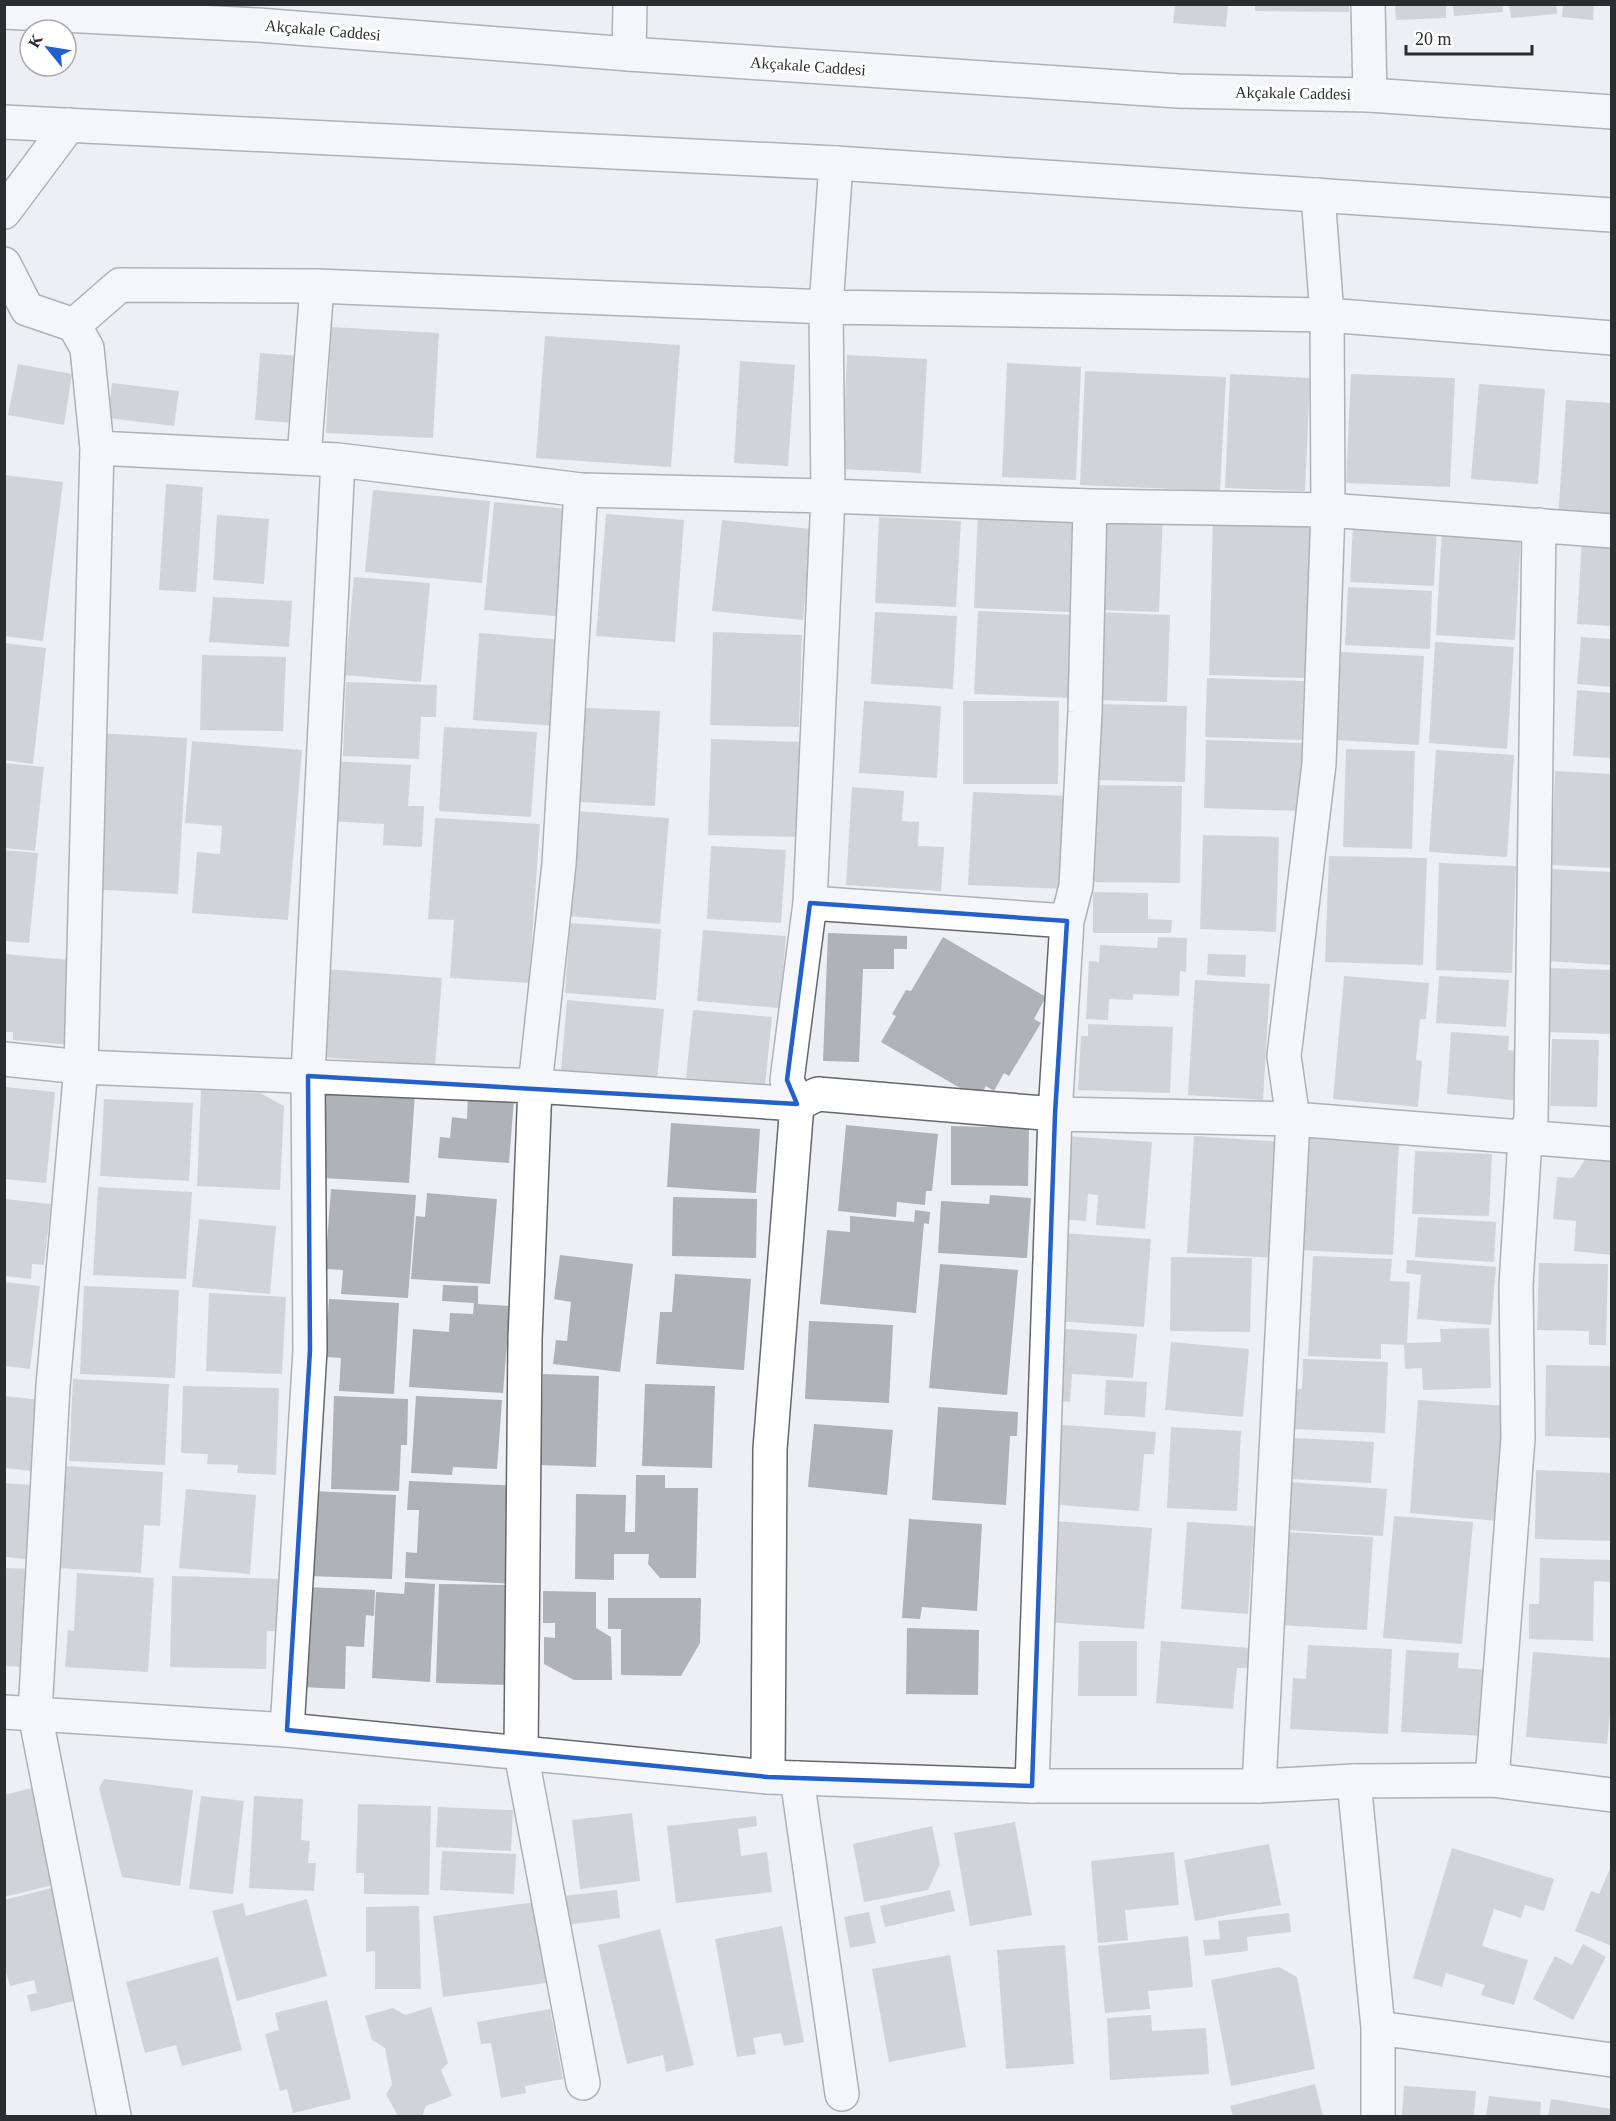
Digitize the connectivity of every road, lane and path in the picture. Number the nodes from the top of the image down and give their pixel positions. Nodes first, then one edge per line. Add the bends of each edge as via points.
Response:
1 (630, 4) edge
2 (1368, 4) edge
3 (4, 12) edge
4 (259, 15) edge
5 (629, 54) junction
6 (1370, 95) junction
7 (1611, 112) edge
8 (4, 122) edge
9 (69, 125) junction
10 (836, 163) junction
11 (1318, 195) junction
12 (4, 212) edge
13 (1611, 215) edge
14 (4, 264) edge
15 (317, 286) junction
16 (826, 307) junction
17 (1327, 315) junction
18 (74, 325) junction
19 (1611, 338) edge
20 (97, 448) junction
21 (304, 458) junction
22 (338, 460) junction
23 (581, 490) junction
24 (828, 496) junction
25 (1090, 506) junction
26 (1328, 510) junction
27 (1539, 525) junction
28 (1611, 531) edge
29 (810, 903) junction
30 (1067, 921) junction
31 (4, 1059) edge
32 (81, 1067) junction
33 (308, 1076) junction
34 (535, 1086) junction
35 (797, 1104) junction
36 (1055, 1114) junction
37 (1293, 1119) junction
38 (1525, 1139) junction
39 (1611, 1144) edge
40 (20, 1713) edge
41 (287, 1730) junction
42 (521, 1753) junction
43 (782, 1778) junction
44 (1492, 1780) junction
45 (1354, 1782) junction
46 (1032, 1786) junction
47 (1259, 1786) junction
48 (1611, 1795) edge
49 (1378, 2028) junction
50 (1611, 2060) edge
51 (583, 2083) dead end
52 (842, 2094) dead end
53 (114, 2116) edge
54 (1378, 2116) edge

1 - 5 street
2 - 6 street
3 - 4 street, Akçakale Caddesi
4 - 5 street, Akçakale Caddesi
5 - 6 street, Akçakale Caddesi via 1178,91
6 - 7 street, Akçakale Caddesi
8 - 9 street
9 - 10 street
9 - 12 street
10 - 11 street
10 - 16 street
11 - 13 street
11 - 17 street
14 - 18 street via 27,309
15 - 16 street
15 - 18 street via 120,285
15 - 21 street
16 - 17 street
16 - 24 street
17 - 19 street
17 - 26 street
18 - 20 street via 87,348
20 - 21 street
20 - 32 street
21 - 22 street
22 - 23 street
22 - 33 street
23 - 24 street
23 - 34 street via 559,864
24 - 25 street
24 - 29 street
25 - 26 street
25 - 30 street via 1076,886
26 - 27 street
26 - 37 street via 1319,764 1284,1056
27 - 28 street
27 - 38 street via 1531,1119
29 - 30 street
29 - 35 street via 787,1080
30 - 36 street
31 - 32 street
32 - 33 street
32 - 40 street
33 - 34 street
33 - 41 street via 310,1350
34 - 35 street
34 - 42 street via 525,1339
35 - 36 street via 818,1094
35 - 43 street via 770,1449
36 - 37 street
36 - 46 street
37 - 38 street
37 - 47 street
38 - 39 street
38 - 44 street via 1516,1285 1518,1438
40 - 41 street
40 - 53 street
41 - 42 street
42 - 43 street
42 - 51 street
43 - 46 street
43 - 52 street
44 - 45 street
44 - 48 street
45 - 47 street
45 - 49 street
46 - 47 street
49 - 50 street
49 - 54 street

